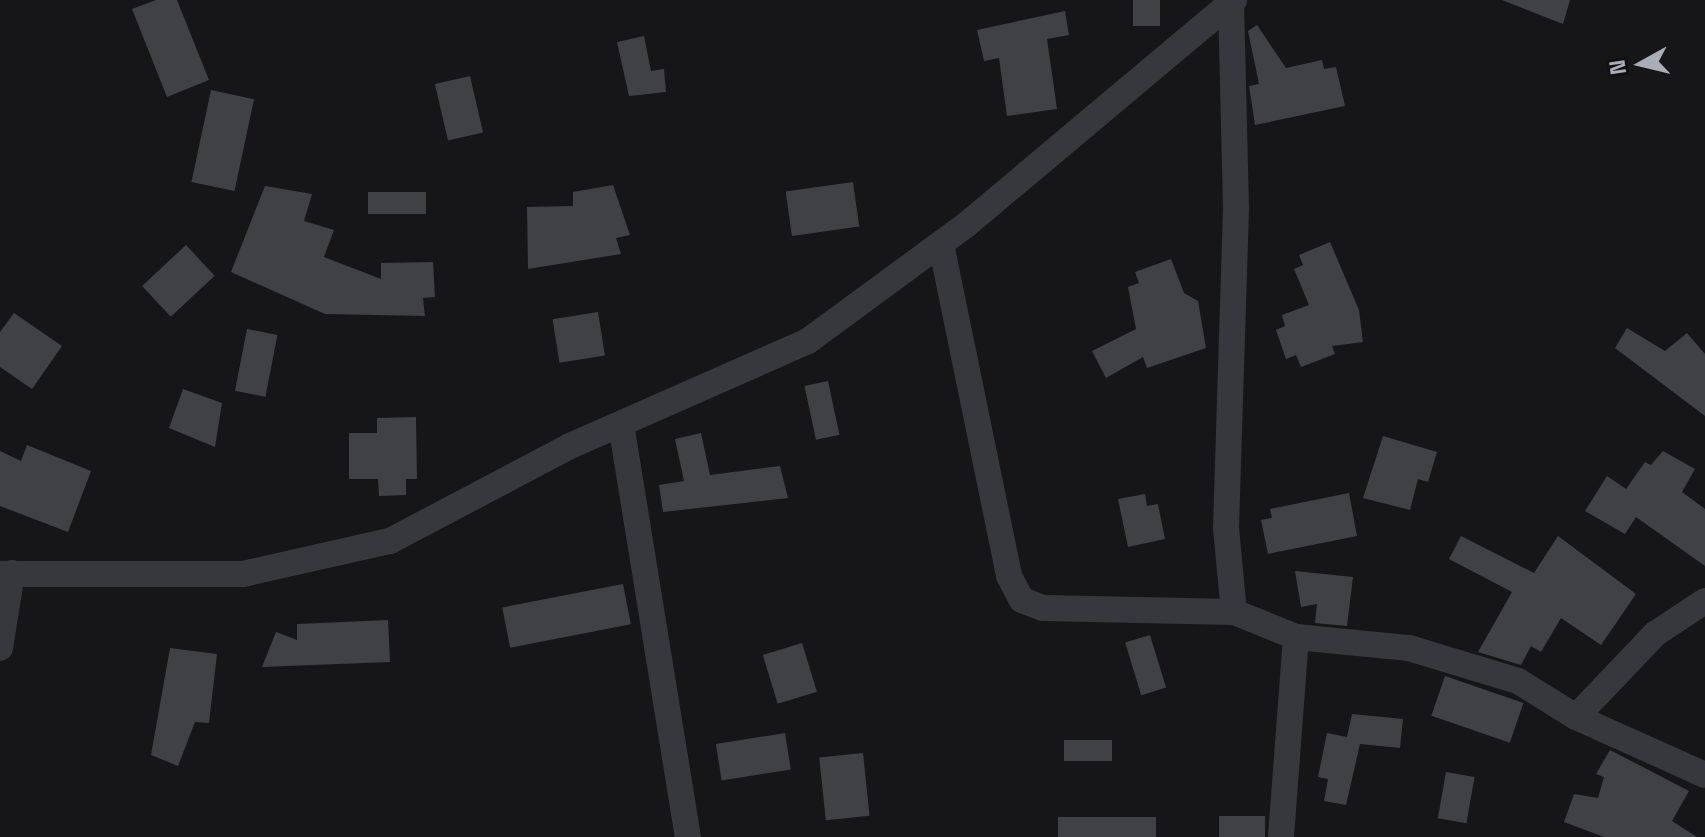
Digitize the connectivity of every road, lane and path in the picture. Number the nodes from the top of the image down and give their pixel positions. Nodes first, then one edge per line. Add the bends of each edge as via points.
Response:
1 (1232, 1) edge
2 (941, 244) junction
3 (621, 424) junction
4 (6, 574) edge
5 (1705, 601) edge
6 (1234, 612) junction
7 (1296, 637) junction
8 (0, 648) edge
9 (1576, 717) junction
10 (1705, 775) edge
11 (688, 837) edge
12 (1281, 837) edge

1 - 2 street
1 - 6 street via 1236,209 1226,528
2 - 3 street via 808,341
2 - 6 street via 1009,576 1022,600 1043,608
3 - 4 street via 390,541 243,574
3 - 11 street
4 - 8 street
5 - 9 street via 1655,634
6 - 7 street
7 - 9 street via 1409,648 1518,681
7 - 12 street
9 - 10 street

